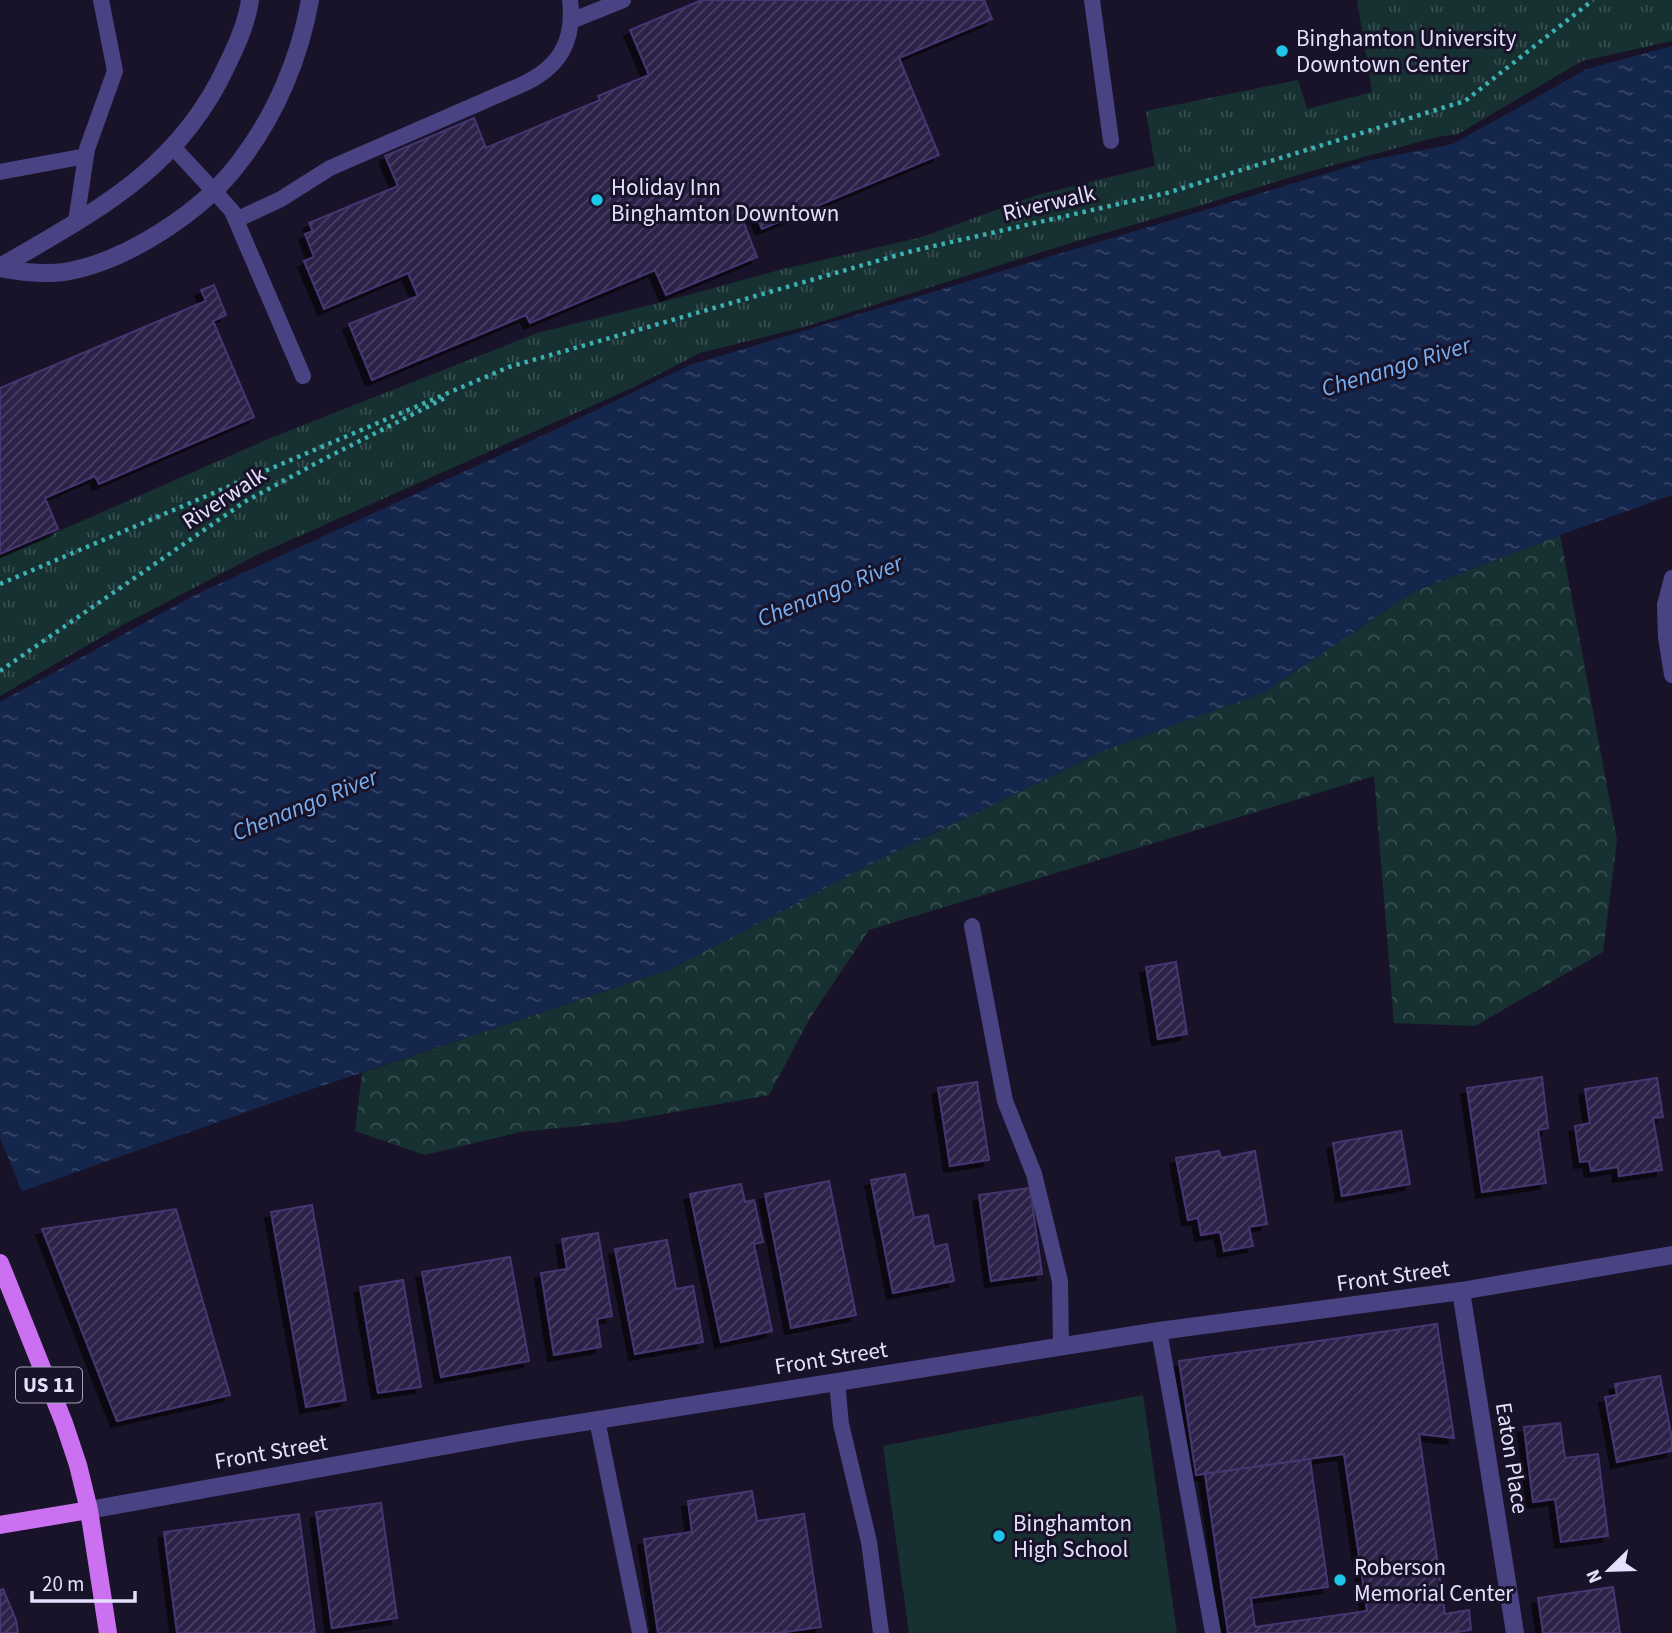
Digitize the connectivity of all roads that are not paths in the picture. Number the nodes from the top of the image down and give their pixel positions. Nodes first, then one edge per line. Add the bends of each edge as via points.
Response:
1 (101, 0) edge
2 (250, 0) edge
3 (310, 0) edge
4 (570, 0) edge
5 (622, 0) edge
6 (1092, 0) edge
7 (570, 21) junction
8 (1111, 141) dead end
9 (173, 147) junction
10 (86, 156) junction
11 (0, 172) edge
12 (214, 190) junction
13 (236, 220) junction
14 (76, 222) junction
15 (0, 268) edge
16 (303, 376) dead end
17 (1672, 578) edge
18 (1672, 675) edge
19 (972, 926) dead end
20 (1672, 1255) edge
21 (0, 1263) edge
22 (1461, 1292) junction
23 (1159, 1331) junction
24 (1061, 1347) junction
25 (837, 1382) junction
26 (597, 1420) junction
27 (89, 1510) junction
28 (0, 1525) edge
29 (108, 1633) edge
30 (640, 1633) edge
31 (881, 1633) edge
32 (1213, 1633) edge
33 (1515, 1633) edge

1 - 10 lane via 115,71
2 - 9 street via 224,73
3 - 12 street via 299,47 279,96 251,147
4 - 7 lane
5 - 7 lane
6 - 8 lane
7 - 13 lane via 559,58 543,74 330,168
9 - 12 lane
9 - 14 street via 133,184
10 - 11 lane
10 - 14 lane
12 - 13 lane
12 - 15 street via 168,227 109,259 63,272
13 - 16 lane
14 - 15 street
17 - 18 lane via 1665,606
19 - 24 lane via 1005,1101 1034,1174 1059,1281
20 - 22 street, Front Street
21 - 27 main road, US 11 via 72,1445
22 - 23 street, Front Street
22 - 33 street, Eaton Place
23 - 24 street, Front Street
23 - 32 lane
24 - 25 street, Front Street
25 - 26 street, Front Street
25 - 31 lane via 841,1424 869,1542
26 - 27 street, Front Street
26 - 30 lane
27 - 28 main road, Front Street
27 - 29 main road

